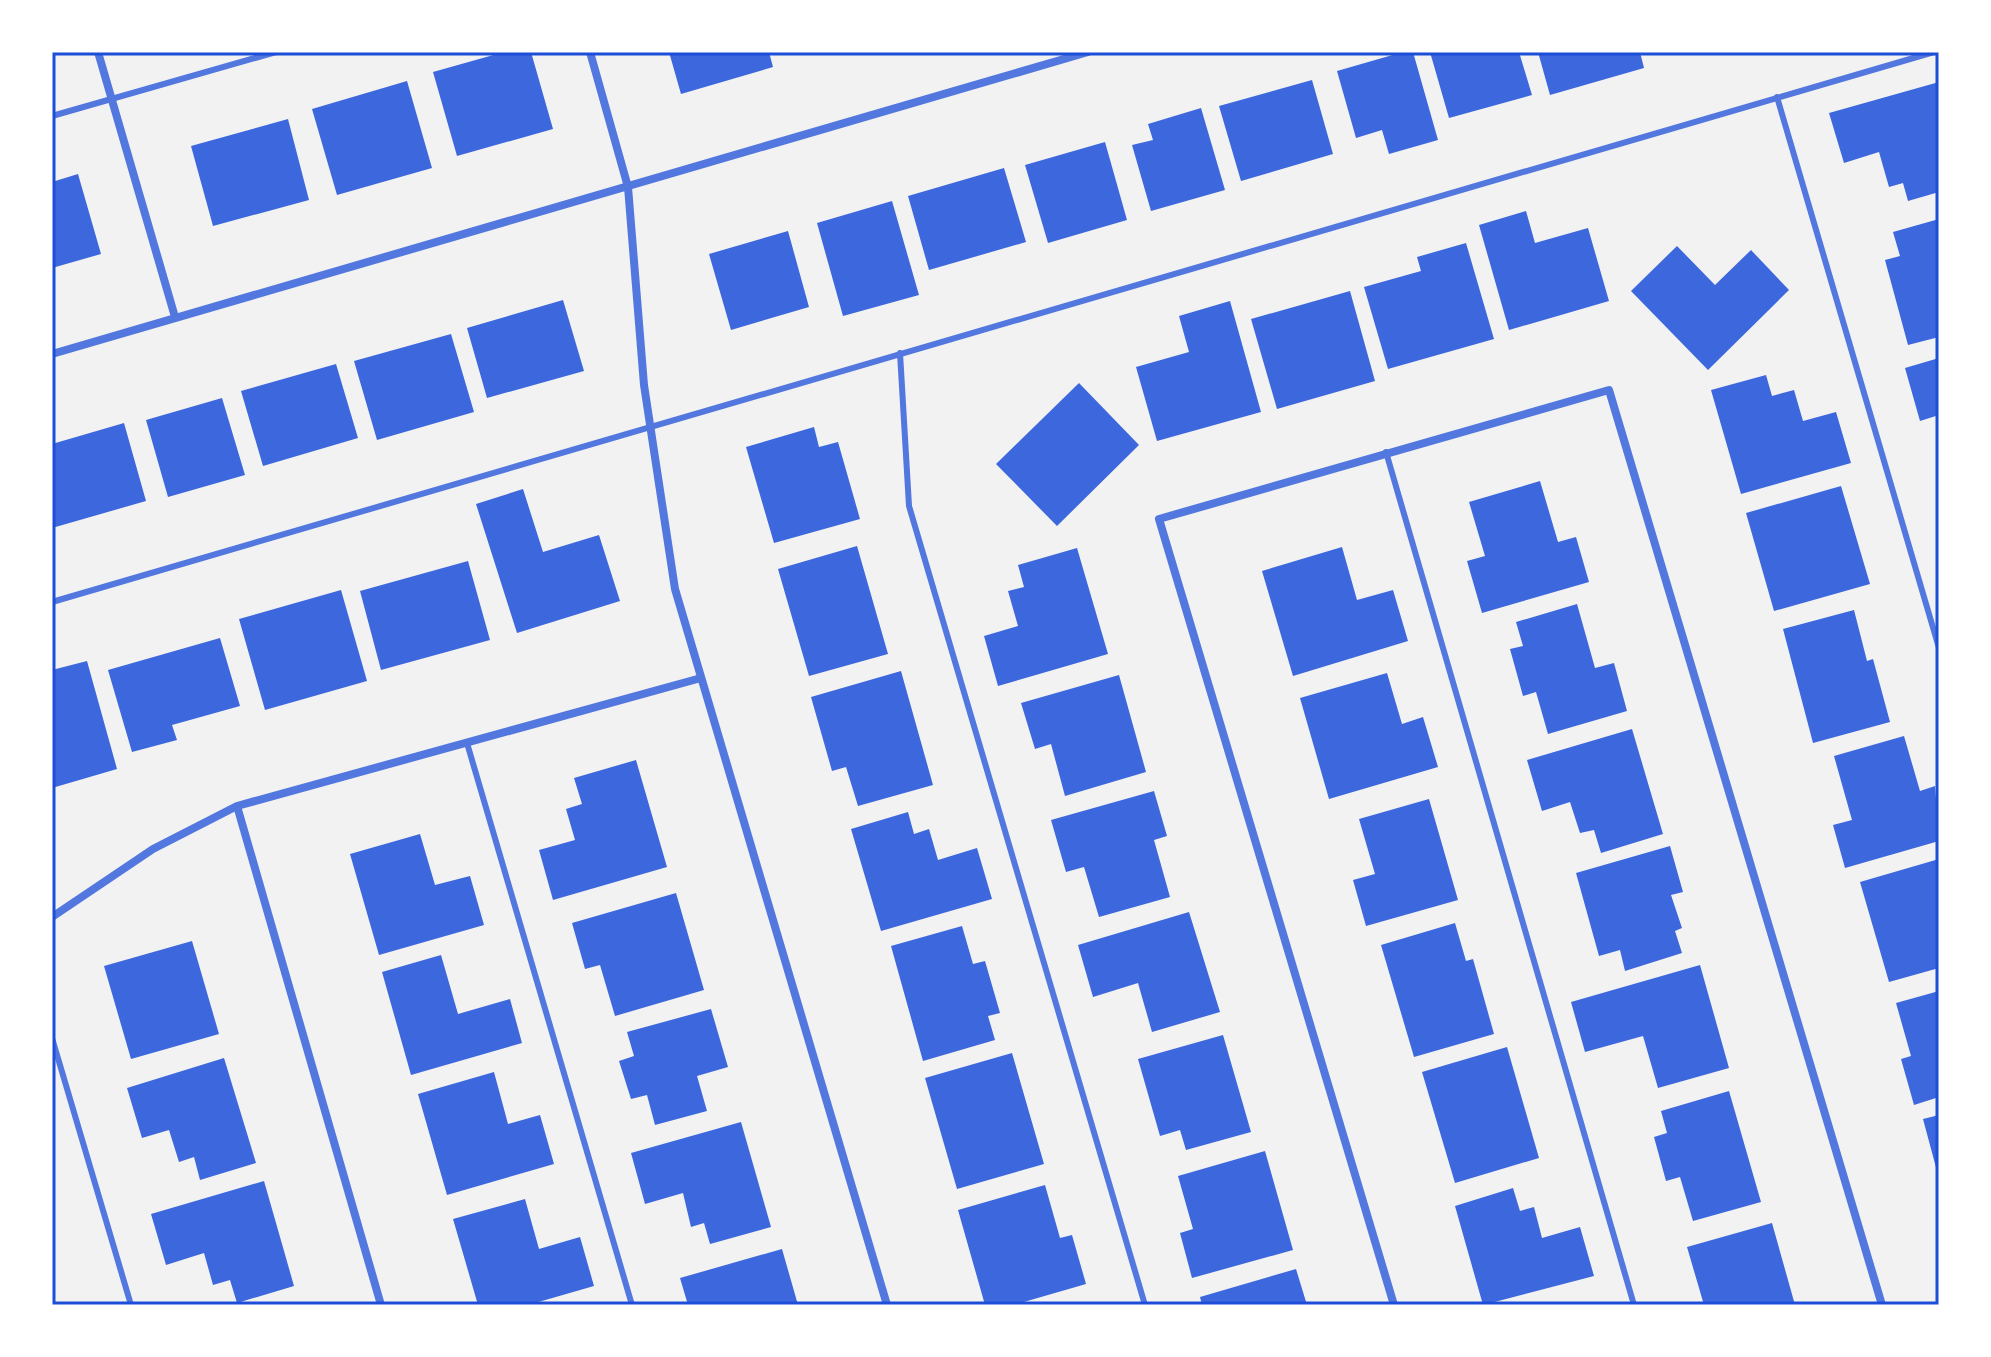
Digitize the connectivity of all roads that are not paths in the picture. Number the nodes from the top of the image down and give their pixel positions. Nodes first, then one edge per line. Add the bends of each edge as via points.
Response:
1 (98, 52) edge
2 (276, 52) edge
3 (590, 52) edge
4 (1088, 52) edge
5 (1934, 52) edge
6 (1777, 97) junction
7 (111, 99) junction
8 (52, 116) edge
9 (628, 187) junction
10 (175, 317) junction
11 (900, 353) junction
12 (52, 354) edge
13 (650, 425) junction
14 (1386, 452) junction
15 (52, 602) edge
16 (1939, 648) edge
17 (701, 678) junction
18 (467, 743) junction
19 (237, 806) junction
20 (52, 917) edge
21 (52, 1038) edge
22 (131, 1305) edge
23 (381, 1305) edge
24 (632, 1305) edge
25 (887, 1305) edge
26 (1145, 1305) edge
27 (1394, 1305) edge
28 (1634, 1305) edge
29 (1882, 1305) edge

1 - 7 street
2 - 7 lane
3 - 9 street
4 - 9 street
5 - 6 lane
6 - 11 lane
6 - 16 lane
7 - 8 lane
7 - 10 street
9 - 10 street
9 - 13 street
10 - 12 street
11 - 13 lane
11 - 26 lane via 909,506
13 - 15 lane
13 - 17 street via 675,589
14 - 27 street via 1159,519
14 - 28 lane
14 - 29 street via 1609,390
17 - 18 street
17 - 25 street
18 - 19 street
18 - 24 lane
19 - 20 street via 153,849
19 - 23 street
21 - 22 lane

